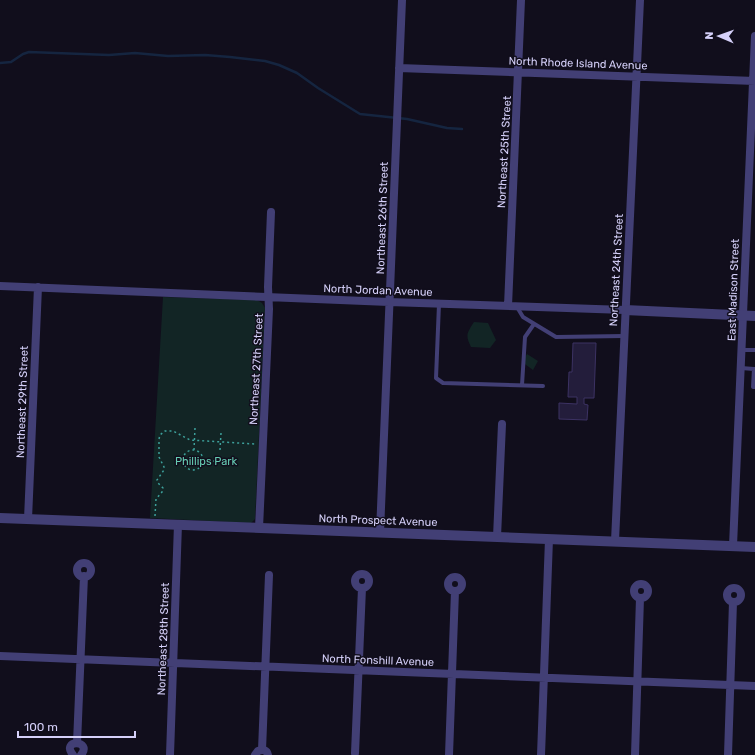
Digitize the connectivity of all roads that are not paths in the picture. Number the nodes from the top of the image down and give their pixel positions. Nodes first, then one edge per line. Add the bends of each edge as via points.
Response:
1 (402, 0) edge
2 (521, 0) edge
3 (640, 0) edge
4 (755, 36) edge
5 (400, 68) junction
6 (519, 71) junction
7 (637, 76) junction
8 (754, 80) edge
9 (271, 212) dead end
10 (0, 286) edge
11 (38, 287) junction
12 (268, 297) junction
13 (389, 302) junction
14 (439, 304) junction
15 (508, 306) junction
16 (516, 306) junction
17 (625, 310) junction
18 (743, 316) junction
19 (755, 316) edge
20 (534, 324) junction
21 (624, 336) junction
22 (755, 349) edge
23 (741, 350) junction
24 (741, 368) junction
25 (754, 369) edge
26 (522, 385) junction
27 (543, 386) dead end
28 (755, 387) edge
29 (502, 424) dead end
30 (0, 518) edge
31 (28, 519) junction
32 (178, 524) junction
33 (259, 528) junction
34 (380, 532) junction
35 (497, 537) junction
36 (549, 539) junction
37 (615, 541) junction
38 (733, 546) junction
39 (755, 547) edge
40 (84, 576) dead end
41 (269, 576) dead end
42 (362, 588) dead end
43 (455, 591) dead end
44 (640, 598) dead end
45 (733, 602) dead end
46 (0, 656) edge
47 (80, 659) junction
48 (173, 663) junction
49 (266, 667) junction
50 (358, 670) junction
51 (452, 674) junction
52 (544, 678) junction
53 (637, 681) junction
54 (730, 685) junction
55 (755, 686) edge
56 (76, 743) junction
57 (266, 752) edge
58 (355, 754) edge
59 (72, 755) edge
60 (81, 755) edge
61 (170, 755) edge
62 (255, 755) edge
63 (449, 755) edge
64 (541, 755) edge
65 (634, 755) edge
66 (728, 755) edge

1 - 5 street, Northeast 26th Street
2 - 6 street, Northeast 25th Street
3 - 7 street, Northeast 24th Street
4 - 8 street, East Madison Street
5 - 6 street, North Rhode Island Avenue
5 - 13 street, Northeast 26th Street
6 - 7 street, North Rhode Island Avenue
6 - 15 street, Northeast 25th Street
7 - 8 street, North Rhode Island Avenue
7 - 17 street, Northeast 24th Street
8 - 18 street, East Madison Street
9 - 12 street, Northeast 27th Street
10 - 11 street, North Jordan Avenue
11 - 12 street, North Jordan Avenue
11 - 31 street, Northeast 29th Street
12 - 13 street, North Jordan Avenue
12 - 33 street, Northeast 27th Street
13 - 14 street, North Jordan Avenue
13 - 34 street, Northeast 26th Street
14 - 15 street, North Jordan Avenue
14 - 26 lane via 436,378 443,384
15 - 16 street, North Jordan Avenue
16 - 17 street, North Jordan Avenue
16 - 20 lane via 523,317
17 - 18 street, North Jordan Avenue
17 - 21 street, Northeast 24th Street
18 - 19 street, North Jordan Avenue
18 - 23 street, East Madison Street
20 - 21 lane via 556,337
20 - 26 lane via 525,337
21 - 37 street, Northeast 24th Street
22 - 23 lane
23 - 24 street, East Madison Street
24 - 25 lane
24 - 38 street, East Madison Street
25 - 28 lane
26 - 27 lane
29 - 35 street
30 - 31 street, North Prospect Avenue
31 - 32 street, North Prospect Avenue
32 - 33 street, North Prospect Avenue
32 - 48 street, Northeast 28th Street
33 - 34 street, North Prospect Avenue
34 - 35 street, North Prospect Avenue
35 - 36 street, North Prospect Avenue
36 - 37 street, North Prospect Avenue
36 - 52 street
37 - 38 street, North Prospect Avenue
38 - 39 street, North Prospect Avenue
40 - 47 street
41 - 49 street
42 - 50 street
43 - 51 street
44 - 53 street
45 - 54 street
46 - 47 street, North Fonshill Avenue
47 - 48 street, North Fonshill Avenue
47 - 56 street
48 - 49 street, North Fonshill Avenue
48 - 61 street, Northeast 28th Street
49 - 50 street, North Fonshill Avenue
49 - 57 street
50 - 51 street, North Fonshill Avenue
50 - 58 street
51 - 52 street, North Fonshill Avenue
51 - 63 street
52 - 53 street, North Fonshill Avenue
52 - 64 street
53 - 54 street, North Fonshill Avenue
53 - 65 street
54 - 55 street, North Fonshill Avenue
54 - 66 street
56 - 59 street via 70,748
56 - 60 street via 81,744 83,748
57 - 62 street via 258,751

